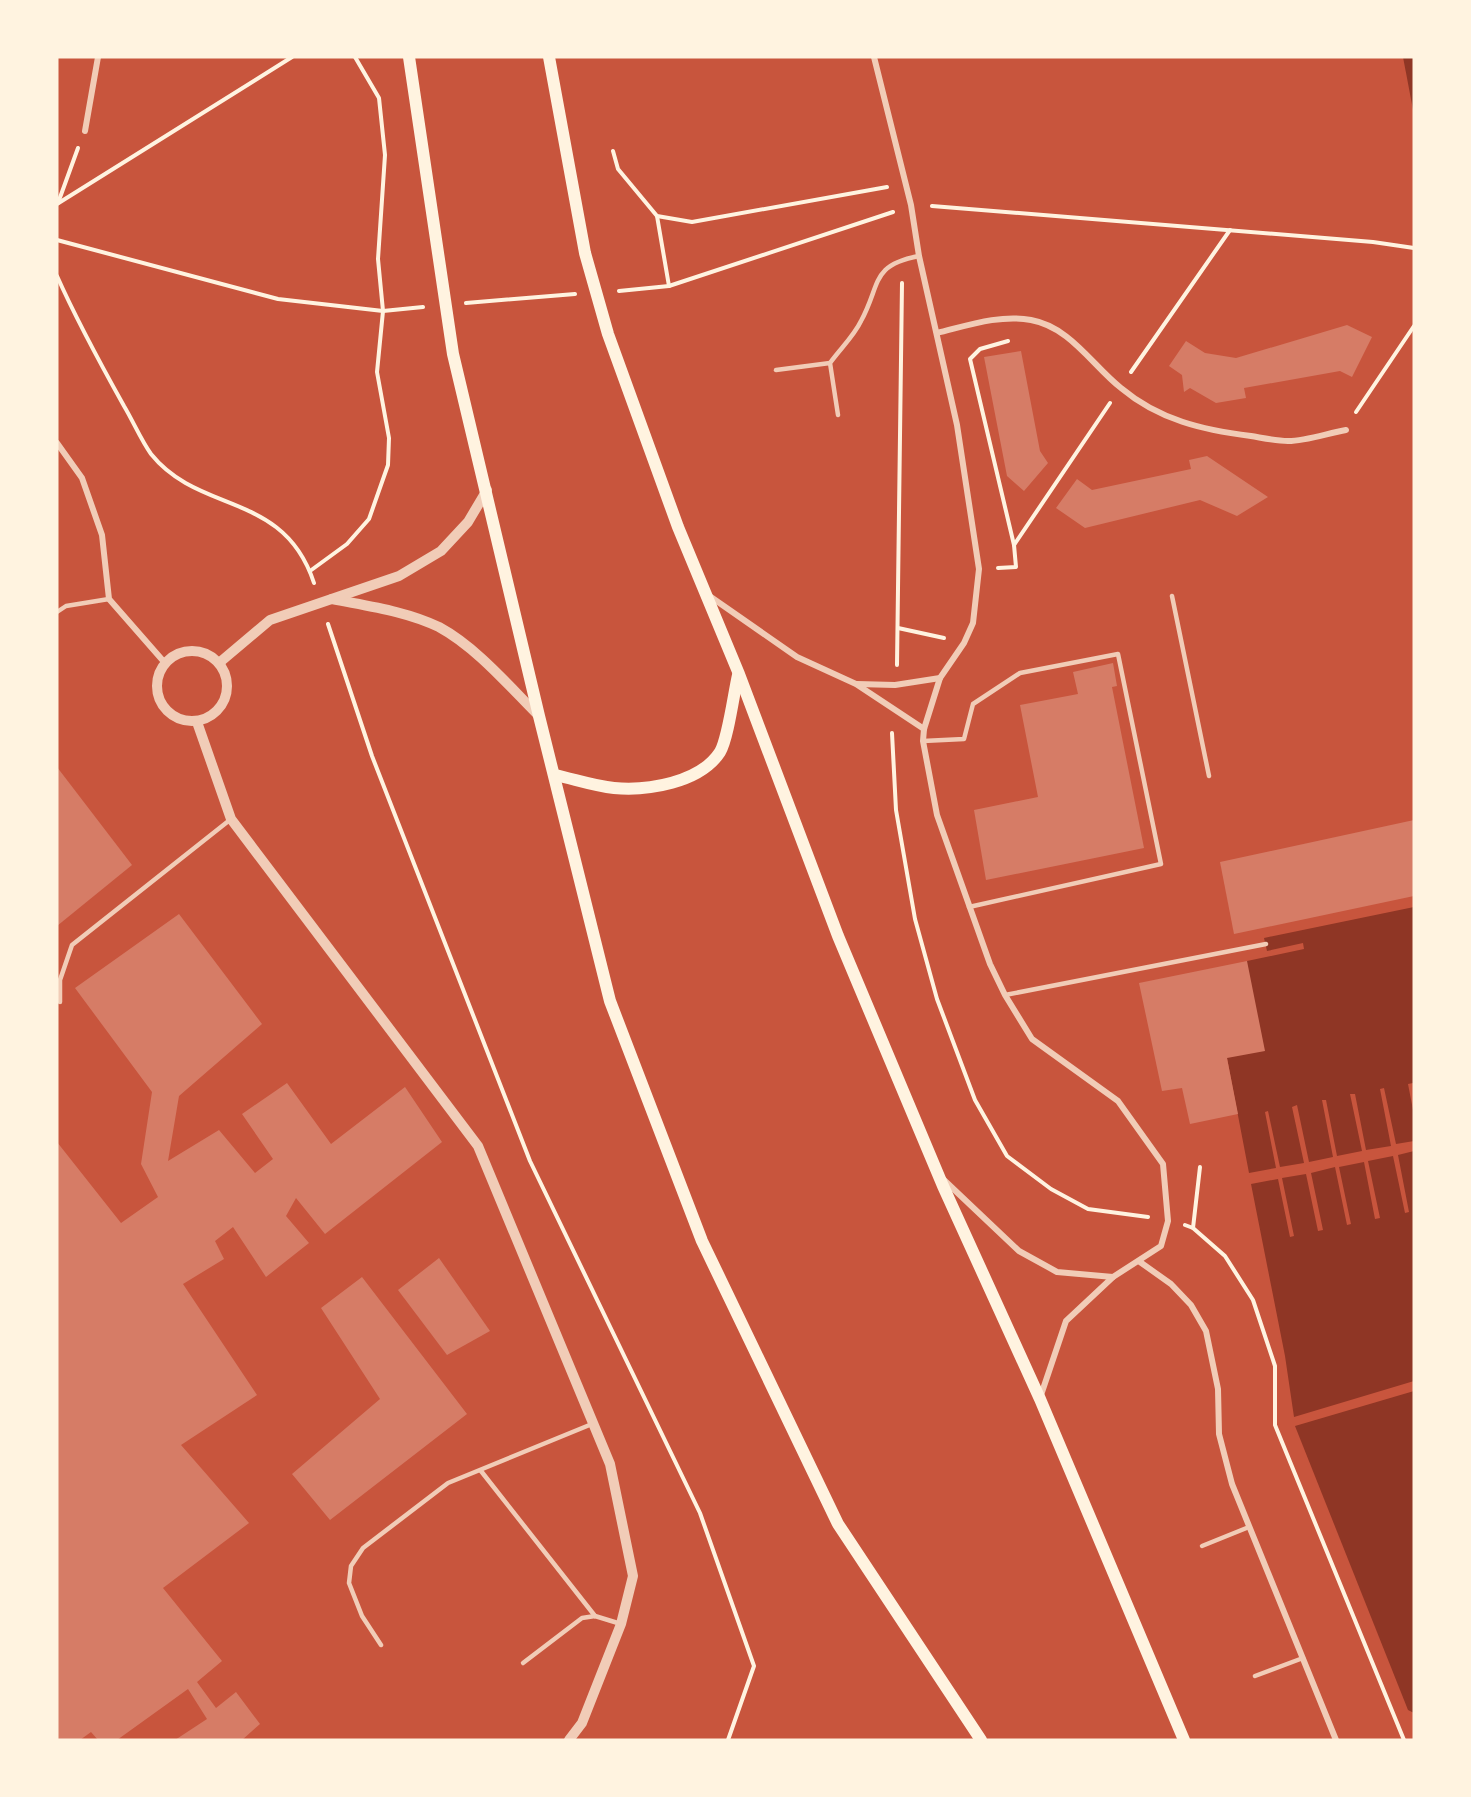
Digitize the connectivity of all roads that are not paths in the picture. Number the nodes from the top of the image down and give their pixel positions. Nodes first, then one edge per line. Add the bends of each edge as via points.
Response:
1 (98, 57) edge
2 (409, 57) edge
3 (549, 57) edge
4 (874, 57) edge
5 (85, 130) road end
6 (919, 256) junction
7 (936, 333) junction
8 (830, 363) junction
9 (776, 370) dead end
10 (838, 416) dead end
11 (1346, 430) dead end
12 (57, 444) edge
13 (486, 490) junction
14 (703, 591) junction
15 (1172, 596) dead end
16 (109, 599) junction
17 (326, 600) junction
18 (57, 612) edge
19 (165, 663) junction
20 (219, 663) junction
21 (739, 674) junction
22 (940, 678) junction
23 (856, 684) junction
24 (539, 716) junction
25 (197, 722) junction
26 (924, 729) junction
27 (923, 741) junction
28 (555, 774) junction
29 (1209, 776) dead end
30 (231, 819) junction
31 (969, 907) junction
32 (1266, 944) dead end
33 (1005, 995) junction
34 (60, 1002) dead end
35 (939, 1175) junction
36 (1140, 1262) junction
37 (1113, 1277) junction
38 (1040, 1399) junction
39 (595, 1423) junction
40 (481, 1471) junction
41 (1249, 1527) junction
42 (1202, 1546) dead end
43 (595, 1616) junction
44 (621, 1624) junction
45 (381, 1645) dead end
46 (1303, 1658) junction
47 (523, 1663) dead end
48 (1255, 1676) dead end
49 (569, 1740) edge
50 (981, 1740) edge
51 (1184, 1740) edge
52 (1336, 1740) edge

1 - 5 street
2 - 13 main road via 453,354
3 - 14 main road via 585,253 608,334
4 - 6 street via 911,205
6 - 7 street
6 - 8 lane via 903,259 883,270 861,323
7 - 11 street via 997,319 1031,320 1056,329 1120,388 1145,406 1183,424 1289,441
7 - 22 street via 957,425 979,568 974,623
8 - 9 lane
8 - 10 lane
12 - 16 street via 82,478 99,525
13 - 17 street via 468,522 441,551 399,576
13 - 24 main road
14 - 21 main road
14 - 23 street via 797,657
15 - 29 lane
16 - 18 lane via 66,606
16 - 19 street
17 - 20 street via 270,620
17 - 24 street via 386,609 439,627 486,662
19 - 20 street via 186,651 210,655
19 - 25 street via 156,686 164,709 185,721
20 - 25 street via 225,672 227,693 217,712
21 - 28 main road via 721,751 703,770 673,782 633,789
21 - 35 main road via 838,936
22 - 23 street via 895,685
22 - 26 street
23 - 26 street
24 - 28 main road
25 - 30 street
26 - 27 street
27 - 31 street via 936,815
27 - 31 lane via 964,739 973,704 1020,673 1118,654 1161,864
28 - 50 main road via 610,1001 702,1241 838,1524
30 - 34 lane via 72,945 60,980
30 - 39 street via 478,1146
31 - 33 street
32 - 33 lane
33 - 36 street via 1032,1039 1118,1101 1163,1164 1168,1221 1161,1246
35 - 37 street via 1019,1251 1057,1272
35 - 38 main road
36 - 37 street
36 - 41 street via 1184,1298 1206,1331 1218,1389 1220,1434 1232,1484
37 - 38 street via 1066,1321
38 - 51 main road
39 - 40 lane
39 - 44 street via 610,1464 633,1576
40 - 43 lane
40 - 45 lane via 448,1483 363,1548 351,1566 349,1583 362,1616
41 - 42 lane
41 - 46 street
43 - 44 lane
43 - 47 lane via 582,1618
44 - 49 street via 582,1723
46 - 48 lane
46 - 52 street

